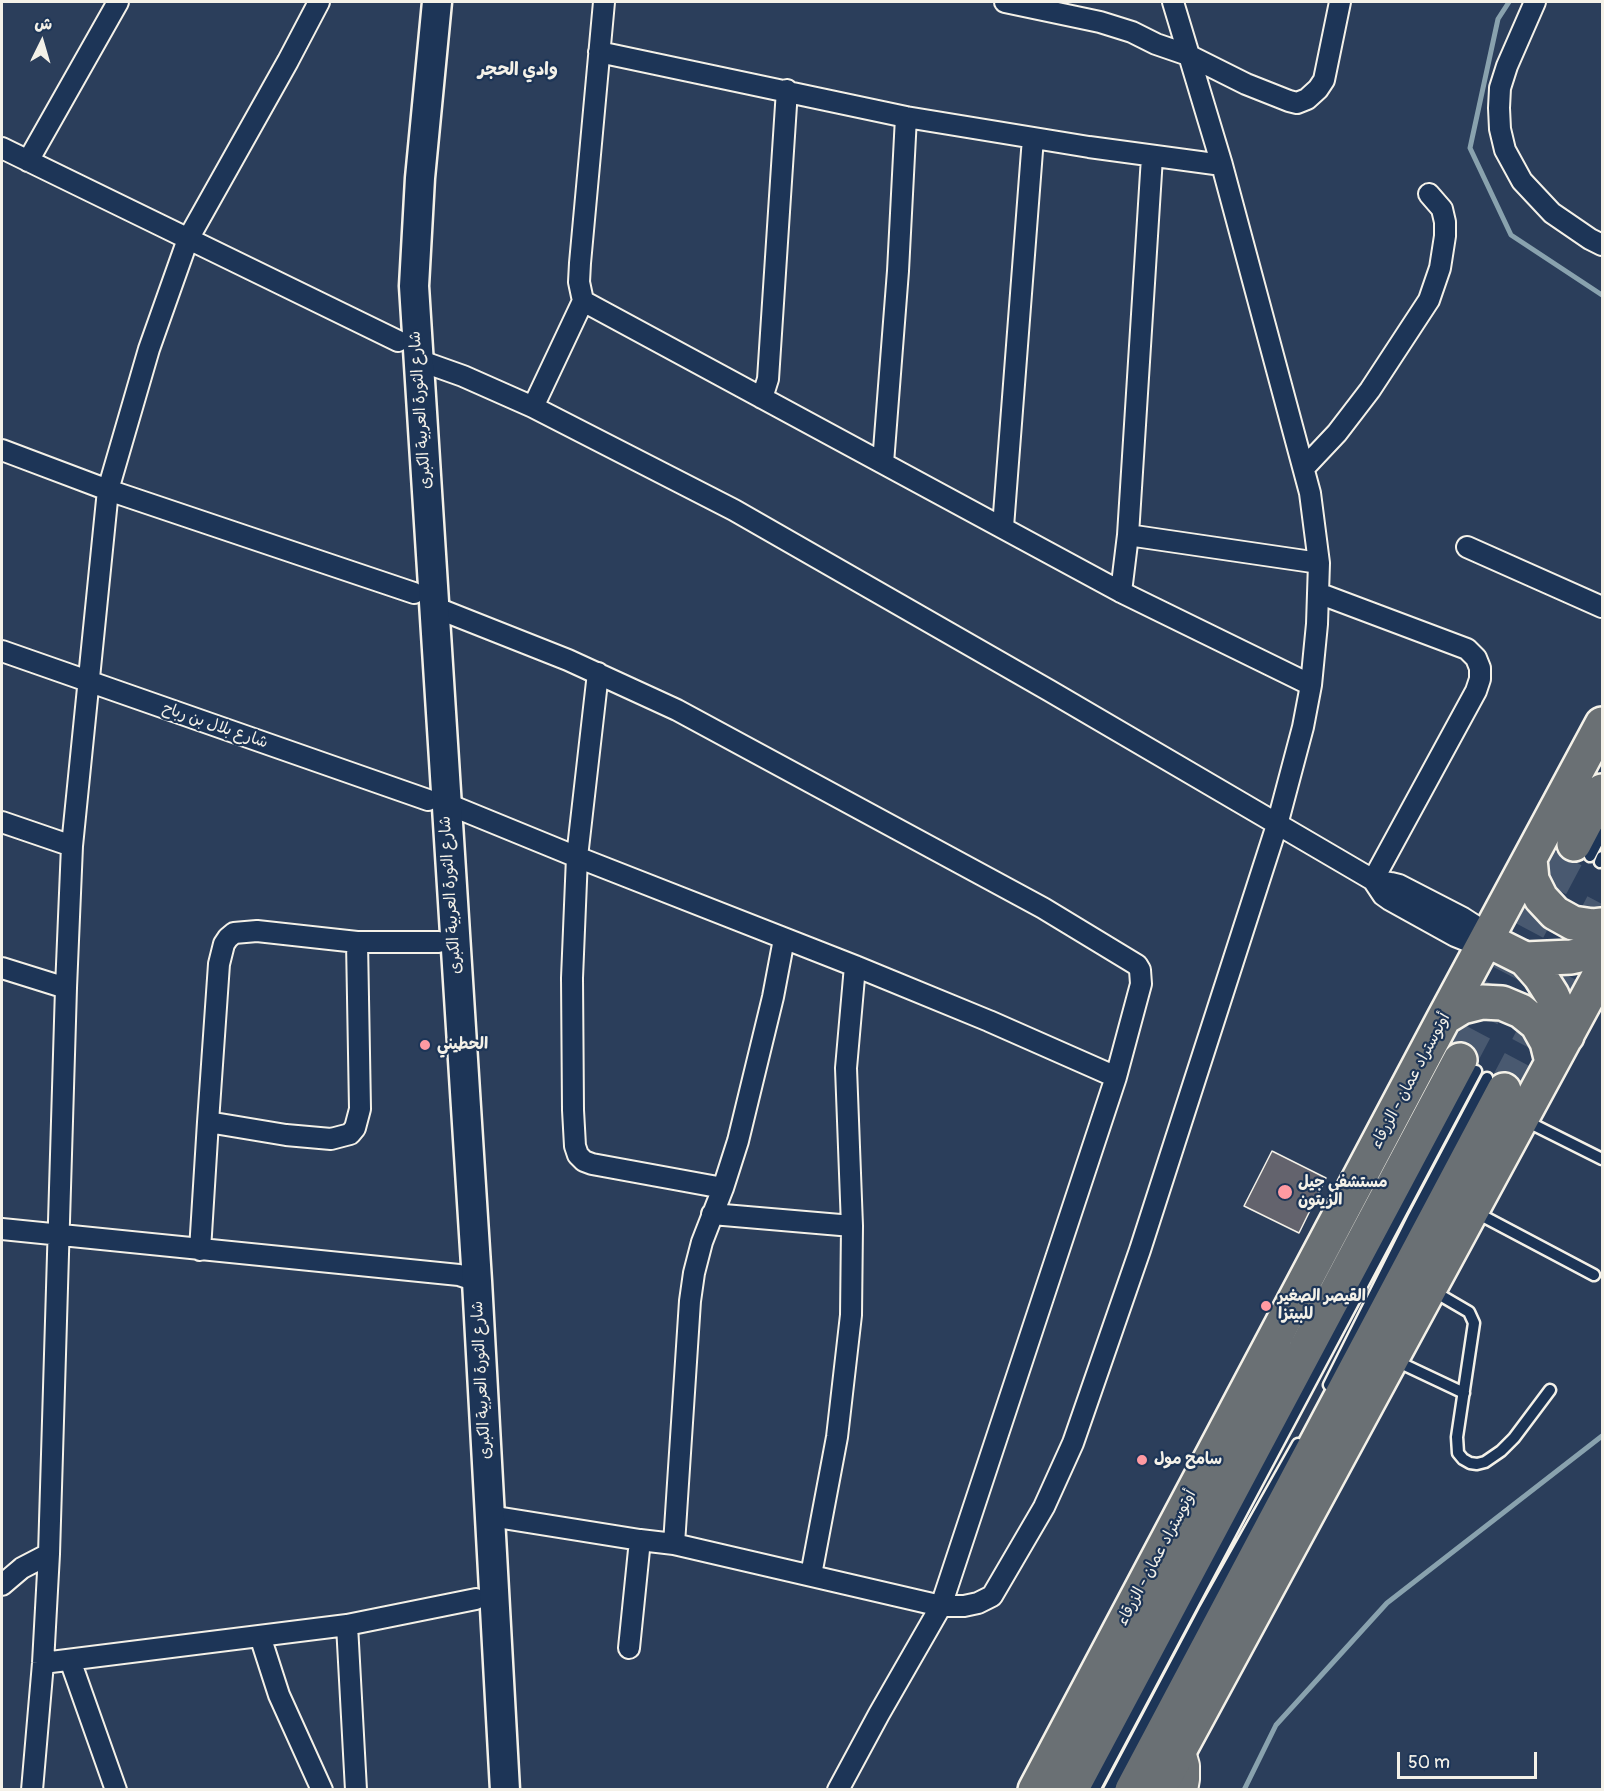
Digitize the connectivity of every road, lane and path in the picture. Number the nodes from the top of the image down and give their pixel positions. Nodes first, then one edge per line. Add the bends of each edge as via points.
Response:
1 (118, 2) edge
2 (319, 2) edge
3 (423, 2) edge
4 (437, 2) edge
5 (604, 2) edge
6 (1005, 2) edge
7 (1173, 2) edge
8 (1340, 2) edge
9 (1535, 2) edge
10 (599, 52) junction
11 (1188, 55) junction
12 (787, 90) junction
13 (906, 117) junction
14 (1033, 138) junction
15 (2, 148) edge
16 (1152, 157) junction
17 (28, 161) junction
18 (1222, 165) junction
19 (1429, 194) dead end
20 (188, 239) junction
21 (1602, 245) edge
22 (583, 301) junction
23 (398, 341) junction
24 (418, 360) junction
25 (762, 398) junction
26 (533, 407) junction
27 (2, 450) edge
28 (883, 464) junction
29 (1304, 468) junction
30 (108, 490) junction
31 (1003, 527) junction
32 (1128, 535) junction
33 (1467, 547) dead end
34 (1319, 563) junction
35 (1121, 592) junction
36 (1318, 592) junction
37 (424, 600) junction
38 (1602, 607) edge
39 (2, 651) edge
40 (598, 673) junction
41 (88, 681) junction
42 (1311, 685) junction
43 (1602, 724) edge
44 (1602, 791) edge
45 (437, 802) junction
46 (2, 822) edge
47 (1277, 825) junction
48 (72, 846) junction
49 (1594, 850) tunnel mouth
50 (576, 856) junction
51 (1530, 859) junction
52 (1374, 880) junction
53 (1602, 925) edge
54 (784, 939) junction
55 (1487, 940) junction
56 (357, 942) junction
57 (439, 942) junction
58 (1602, 950) edge
59 (1525, 959) junction
60 (855, 966) junction
61 (2, 968) edge
62 (1599, 984) edge
63 (66, 988) junction
64 (1444, 1018) junction
65 (1559, 1049) junction
66 (1468, 1066) joint
67 (1116, 1077) junction
68 (1495, 1084) joint
69 (1521, 1119) junction
70 (208, 1122) junction
71 (1602, 1159) edge
72 (723, 1188) junction
73 (1472, 1211) junction
74 (712, 1214) junction
75 (852, 1226) junction
76 (2, 1229) edge
77 (60, 1234) junction
78 (200, 1250) junction
79 (1594, 1275) dead end
80 (468, 1278) junction
81 (1430, 1290) junction
82 (1391, 1359) junction
83 (1550, 1390) dead end
84 (1326, 1391) dead end
85 (1464, 1393) junction
86 (1305, 1431) dead end
87 (490, 1516) junction
88 (640, 1540) junction
89 (674, 1544) junction
90 (49, 1554) junction
91 (810, 1575) junction
92 (2, 1585) edge
93 (476, 1599) junction
94 (941, 1606) junction
95 (347, 1625) junction
96 (260, 1636) junction
97 (629, 1648) dead end
98 (70, 1660) junction
99 (43, 1663) junction
100 (1179, 1752) junction
101 (32, 1790) edge
102 (116, 1790) edge
103 (322, 1790) edge
104 (356, 1790) edge
105 (485, 1790) edge
106 (505, 1790) edge
107 (838, 1790) edge
108 (1035, 1790) edge
109 (1071, 1790) edge
110 (1094, 1790) edge
111 (1109, 1790) edge
112 (1132, 1790) edge
113 (1158, 1790) edge
114 (1181, 1790) edge

1 - 17 street
2 - 20 street
3 - 23 main road, شارع الثورة العربية الكبرى via 399,252
4 - 24 main road, شارع الثورة العربية الكبرى via 414,267
5 - 10 street
6 - 11 street via 1100,22
7 - 11 street
8 - 11 street via 1324,80 1307,99 1289,101
9 - 21 street via 1500,88 1500,129 1505,150 1522,181 1552,213
10 - 12 street
10 - 22 street via 580,263
11 - 18 street
12 - 13 street
12 - 25 street via 768,379
13 - 14 street
13 - 28 street
14 - 16 street
14 - 31 street
15 - 17 street
16 - 18 street
16 - 32 street
17 - 20 street
18 - 29 street
19 - 29 street via 1442,209 1445,236 1429,300 1370,390
20 - 23 street
20 - 30 street via 149,349
22 - 25 street
22 - 26 street
23 - 37 main road, شارع الثورة العربية الكبرى
24 - 26 street
24 - 37 main road, شارع الثورة العربية الكبرى
25 - 28 street
26 - 47 street via 793,542
27 - 30 street
28 - 31 street
29 - 34 street
30 - 37 street
30 - 41 street
31 - 35 street
32 - 34 street
32 - 35 street
33 - 38 street
34 - 36 street
35 - 42 street
36 - 42 street
36 - 52 street via 1467,649 1479,668 1476,691
37 - 40 street
37 - 45 main road, شارع الثورة العربية الكبرى
39 - 41 street, شارع بلال بن رباح
40 - 50 street
40 - 67 street via 698,721 1043,908 1137,964 1141,984
41 - 45 street, شارع بلال بن رباح
41 - 48 street
42 - 47 street
43 - 51 highway, أوتوستراد عمان - الزرقاء
44 - 49 highway
45 - 50 street, شارع بلال بن رباح
45 - 57 main road, شارع الثورة العربية الكبرى
45 - 80 main road, شارع الثورة العربية الكبرى
46 - 48 street
47 - 52 street
47 - 94 street via 1140,1250 1073,1443 1044,1507 992,1596 964,1606
48 - 63 street
50 - 54 street, شارع بلال بن رباح
50 - 72 street via 572,978 574,1146 578,1155 592,1164
51 - 53 highway via 1532,880 1555,913 1573,923
51 - 55 highway, أوتوستراد عمان - الزرقاء
52 - 55 street via 1399,885 1463,918
54 - 60 street, شارع بلال بن رباح
54 - 72 street via 758,1065
55 - 59 highway
55 - 64 highway, أوتوستراد عمان - الزرقاء
56 - 57 street
56 - 70 street via 257,932 234,933 228,938 219,964
56 - 70 street via 360,1109 355,1128 350,1134 331,1139
57 - 80 main road, شارع الثورة العربية الكبرى
58 - 59 highway via 1571,957
59 - 65 highway via 1552,994 1561,1015
60 - 67 street, شارع بلال بن رباح
60 - 75 street via 846,1068
61 - 63 street
62 - 65 highway
63 - 77 street
64 - 65 highway via 1462,1007 1502,1003 1521,1011 1537,1024 1547,1042
64 - 108 highway, أوتوستراد عمان - الزرقاء
65 - 69 highway
66 - 109 highway, أوتوستراد عمان - الزرقاء
66 - 110 lane
67 - 94 street
68 - 84 lane via 1413,1218
68 - 112 highway
69 - 71 lane
69 - 73 highway
70 - 78 street
72 - 74 street
73 - 79 lane
73 - 81 highway
74 - 75 street
74 - 89 street via 697,1257 690,1301
75 - 91 street via 851,1315 837,1437
76 - 77 street
77 - 78 street
77 - 90 street
78 - 80 street
80 - 87 main road, شارع الثورة العربية الكبرى
80 - 93 main road, شارع الثورة العربية الكبرى
81 - 82 highway
81 - 85 lane via 1464,1308 1472,1317
82 - 85 lane
82 - 100 highway
83 - 85 lane via 1514,1438 1501,1451 1477,1464 1458,1453
86 - 111 lane
87 - 88 street
87 - 106 main road, شارع الثورة العربية الكبرى
88 - 89 street
88 - 97 street
89 - 91 street
90 - 92 street via 22,1568
90 - 99 street
91 - 94 street
93 - 95 street
93 - 105 main road, شارع الثورة العربية الكبرى
94 - 107 street
95 - 96 street
95 - 104 street
96 - 98 street
96 - 103 street via 279,1695
98 - 99 street
98 - 102 street
99 - 101 street
100 - 113 highway
100 - 114 main road via 1183,1766

